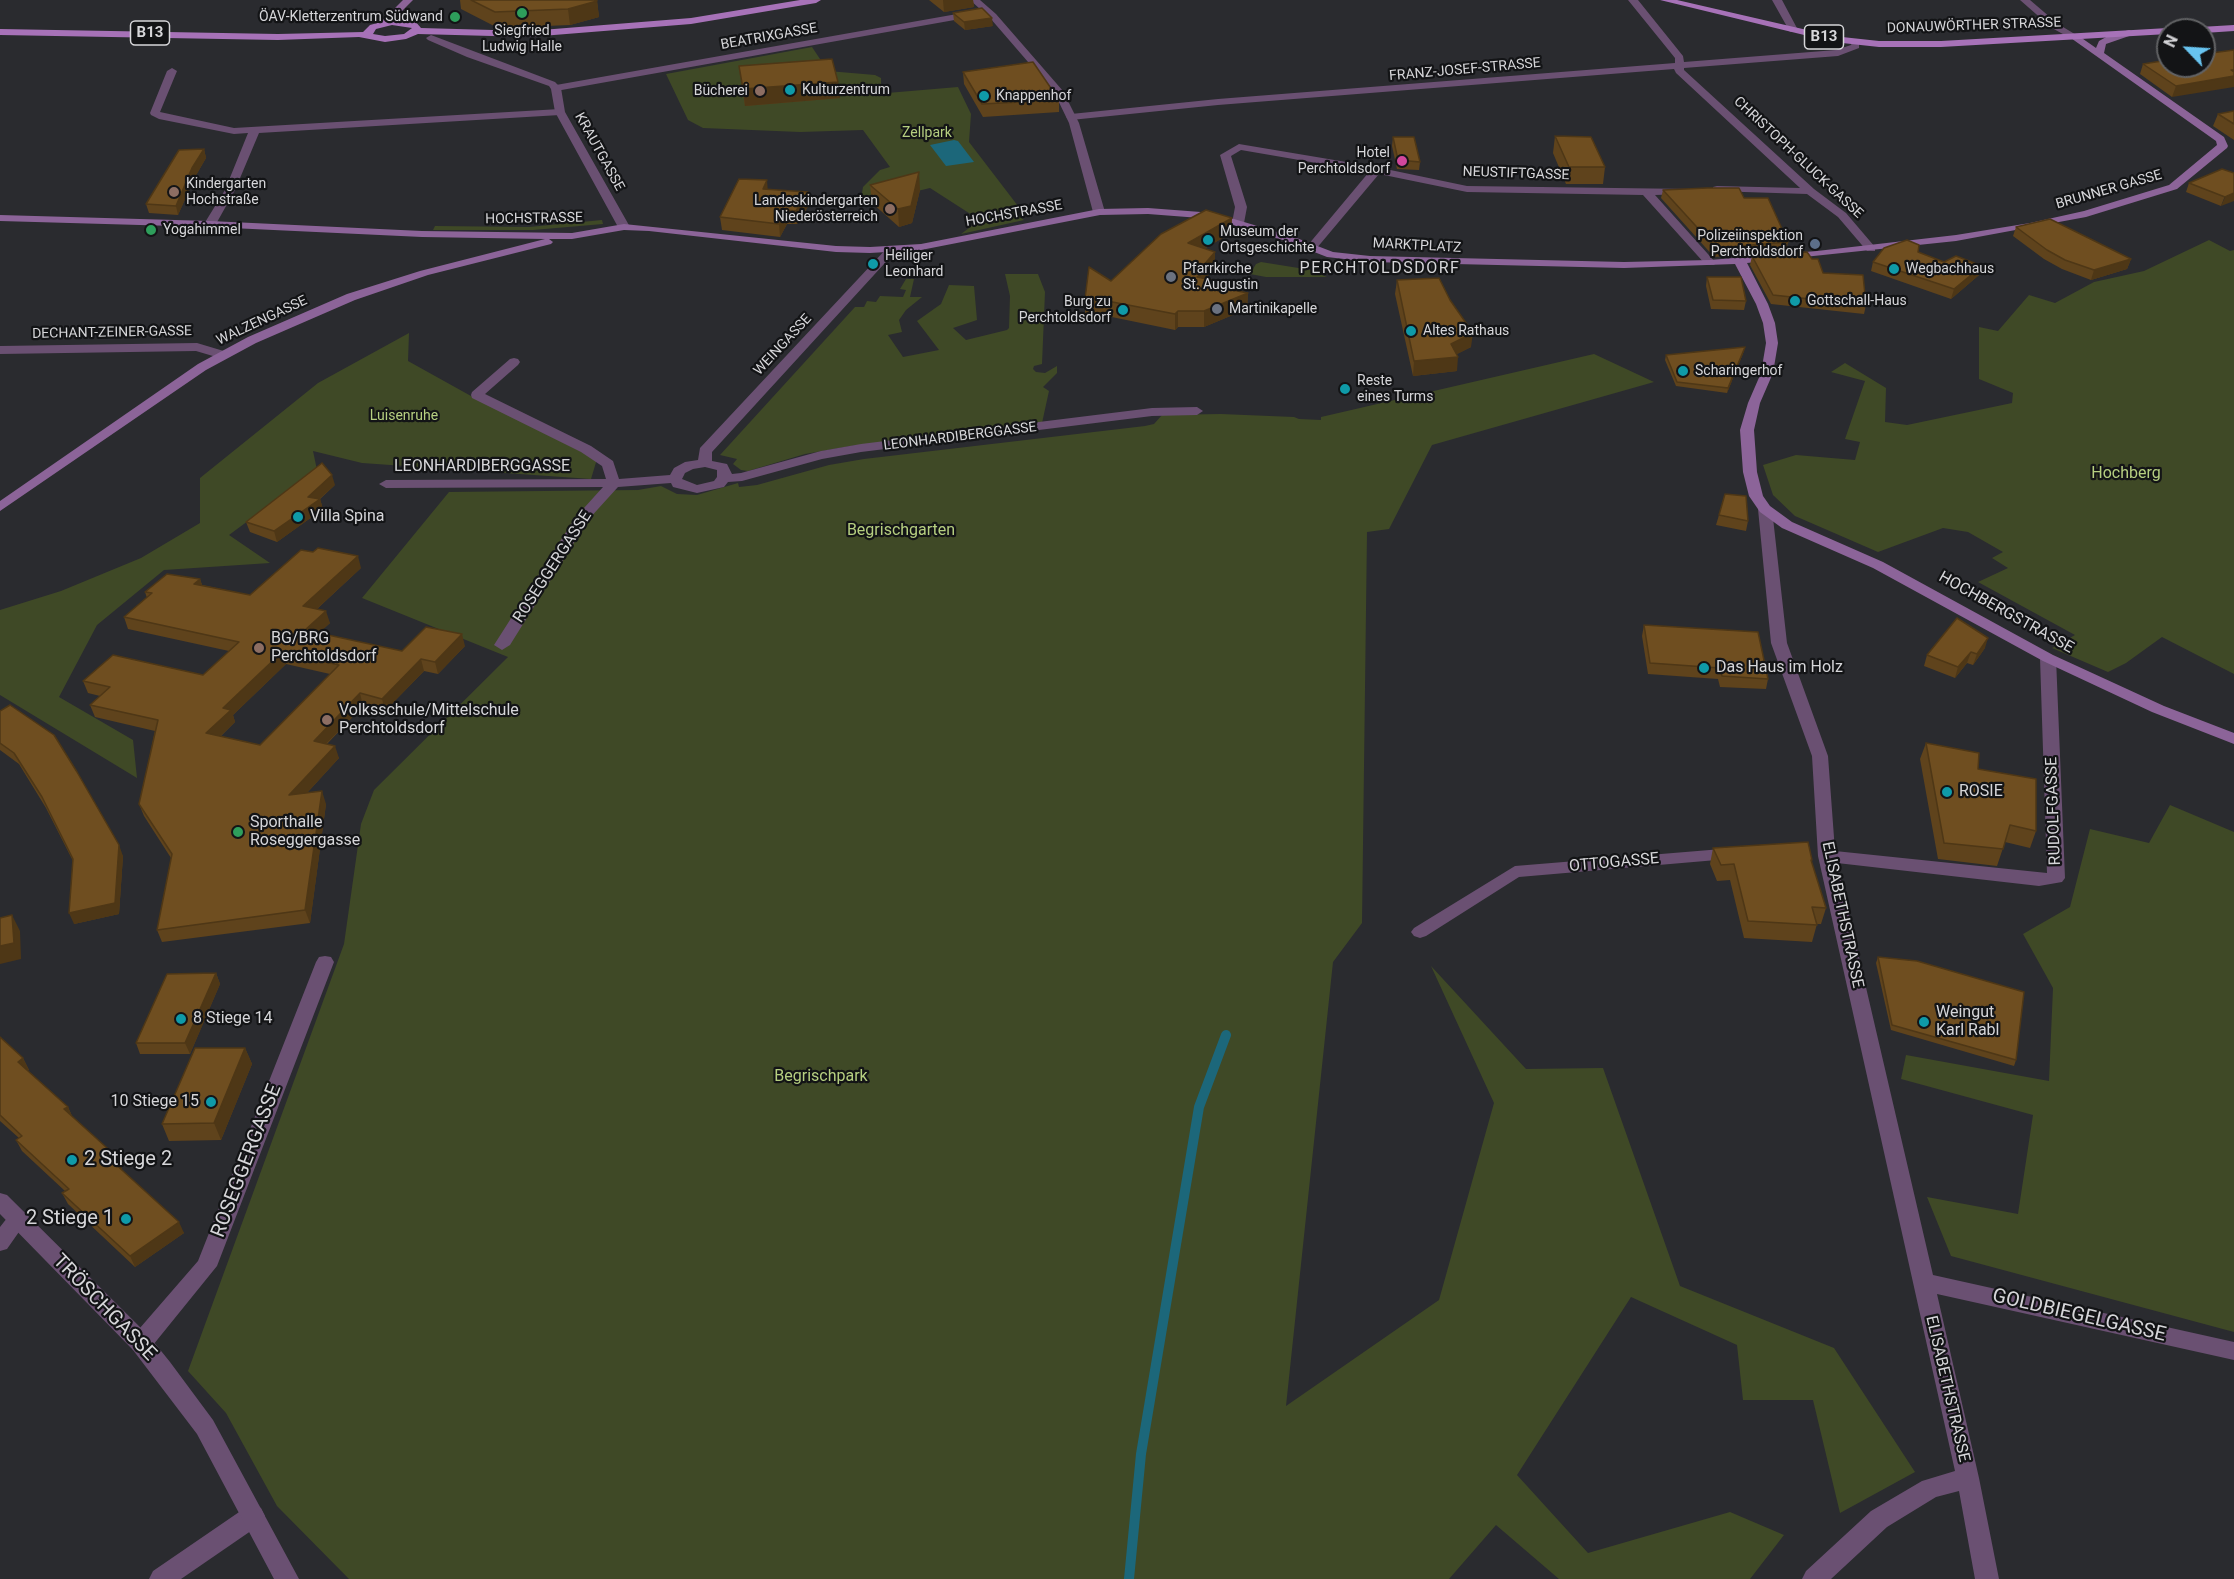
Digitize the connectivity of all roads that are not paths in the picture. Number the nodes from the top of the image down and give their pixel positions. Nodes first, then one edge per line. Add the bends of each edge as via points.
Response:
1 (816, 0) edge
2 (975, 0) edge
3 (1633, 0) edge
4 (1665, 0) edge
5 (1777, 0) edge
6 (2025, 0) edge
7 (406, 2) edge
8 (987, 10) junction
9 (408, 22) junction
10 (385, 23) junction
11 (2234, 28) edge
12 (2216, 29) edge
13 (1793, 30) junction
14 (370, 31) junction
15 (416, 31) junction
16 (0, 32) edge
17 (2156, 32) edge
18 (2130, 33) junction
19 (529, 34) junction
20 (406, 36) junction
21 (2073, 36) junction
22 (431, 38) junction
23 (1856, 42) junction
24 (2099, 54) junction
25 (1680, 65) junction
26 (172, 71) dead end
27 (556, 88) junction
28 (560, 112) junction
29 (1071, 117) junction
30 (255, 129) junction
31 (1376, 170) junction
32 (1810, 191) junction
33 (1646, 192) junction
34 (1100, 212) junction
35 (0, 218) edge
36 (1238, 223) junction
37 (210, 224) junction
38 (624, 228) junction
39 (572, 236) junction
40 (1312, 247) junction
41 (1871, 249) junction
42 (891, 250) junction
43 (1739, 260) junction
44 (1710, 263) junction
45 (0, 350) edge
46 (223, 355) junction
47 (514, 362) dead end
48 (1197, 411) dead end
49 (705, 463) junction
50 (724, 478) junction
51 (675, 479) junction
52 (614, 483) junction
53 (386, 484) dead end
54 (0, 507) edge
55 (1765, 509) junction
56 (502, 645) dead end
57 (2048, 658) junction
58 (2234, 739) edge
59 (1822, 851) junction
60 (1754, 853) edge
61 (1420, 932) dead end
62 (325, 962) dead end
63 (0, 1201) edge
64 (18, 1219) junction
65 (0, 1243) edge
66 (1923, 1282) junction
67 (141, 1343) junction
68 (2234, 1351) edge
69 (1968, 1478) junction
70 (253, 1516) junction
71 (161, 1579) edge
72 (287, 1579) edge
73 (1814, 1579) edge
74 (1987, 1579) edge

1 - 19 main road, B13 via 691,21
2 - 8 street
3 - 25 street via 1680,58
4 - 13 main road, DONAUWÖRTHER STRASSE / B13
5 - 13 street
6 - 21 street
7 - 9 main road
7 - 10 main road
8 - 27 street, BEATRIXGASSE
8 - 29 street via 1058,91
9 - 10 main road, B13
9 - 15 main road via 417,26
10 - 14 main road, B13
11 - 12 main road
13 - 23 main road, DONAUWÖRTHER STRASSE / B13
14 - 16 main road, B13 via 299,36
14 - 20 main road, B13 via 385,39
15 - 19 main road, B13
15 - 20 main road, B13
17 - 18 main road, B13
18 - 21 main road, B13
18 - 24 main road via 2102,43
19 - 22 main road, B13
20 - 22 main road, B13
21 - 23 main road, DONAUWÖRTHER STRASSE / B13 via 1932,44
21 - 24 main road, BRUNNER GASSE
22 - 27 street via 545,80
23 - 25 street, FRANZ-JOSEF-STRASSE via 1856,46 1838,53
24 - 41 main road, BRUNNER GASSE via 2220,140 2223,146 2173,187 2121,204 2030,226
25 - 29 street, FRANZ-JOSEF-STRASSE
25 - 32 street, CHRISTOPH-GLUCK-GASSE via 1679,71
26 - 30 street via 157,105 155,113 159,116 234,131
27 - 28 street, KRAUTGASSE
28 - 30 street
28 - 38 street, KRAUTGASSE
29 - 34 street
30 - 37 street via 230,190
31 - 33 street, NEUSTIFTGASSE via 1467,189
31 - 36 street, NEUSTIFTGASSE via 1249,147 1231,150 1226,155 1241,207
31 - 40 street
32 - 33 street, NEUSTIFTGASSE
32 - 41 street, CHRISTOPH-GLUCK-GASSE via 1842,215
33 - 44 street
34 - 36 main road, MARKTPLATZ via 1190,214
34 - 42 main road, HOCHSTRASSE
35 - 37 main road, HOCHSTRASSE
36 - 40 main road, MARKTPLATZ
37 - 39 main road, HOCHSTRASSE via 411,234
38 - 39 main road, HOCHSTRASSE
38 - 42 main road, HOCHSTRASSE via 836,249
39 - 46 main road, WALZENGASSE via 424,273 351,297
40 - 44 main road, MARKTPLATZ via 1345,257 1438,262
41 - 43 main road, MARKTPLATZ
42 - 49 street, WEINGASSE via 705,451
43 - 44 main road, MARKTPLATZ
43 - 55 main road, ELISABETHSTRASSE via 1762,304 1772,343 1767,373 1747,430 1750,472 1756,496
45 - 46 street, DECHANT-ZEINER-GASSE via 197,347
46 - 54 main road, WALZENGASSE
47 - 52 street, LEONHARDIBERGGASSE via 477,395 586,449 608,464
48 - 50 street, LEONHARDIBERGGASSE via 1152,412 861,448
49 - 50 street via 722,468
49 - 51 street via 690,465 679,471
50 - 51 street, LEONHARDIBERGGASSE via 719,484 697,489 686,488
51 - 52 street
52 - 53 street, LEONHARDIBERGGASSE
52 - 56 street, ROSEGGERGASSE via 582,518
55 - 57 main road, HOCHBERGSTRASSE via 1787,525 1878,565
55 - 59 street, ELISABETHSTRASSE via 1779,643 1820,756
57 - 58 main road, HOCHBERGSTRASSE
57 - 59 street, RUDOLFGASSE via 2056,878 2039,880
59 - 66 street, ELISABETHSTRASSE
60 - 61 street, OTTOGASSE via 1515,872
62 - 67 street, ROSEGGERGASSE via 207,1266
63 - 64 street, TRÖSCHGASSE
64 - 65 street
64 - 67 street, TRÖSCHGASSE
66 - 68 street, GOLDBIEGELGASSE
66 - 69 street, ELISABETHSTRASSE
67 - 70 street, TRÖSCHGASSE via 205,1427
69 - 73 street via 1930,1488 1879,1519
69 - 74 street, ELISABETHSTRASSE
70 - 71 street
70 - 72 street, TRÖSCHGASSE

